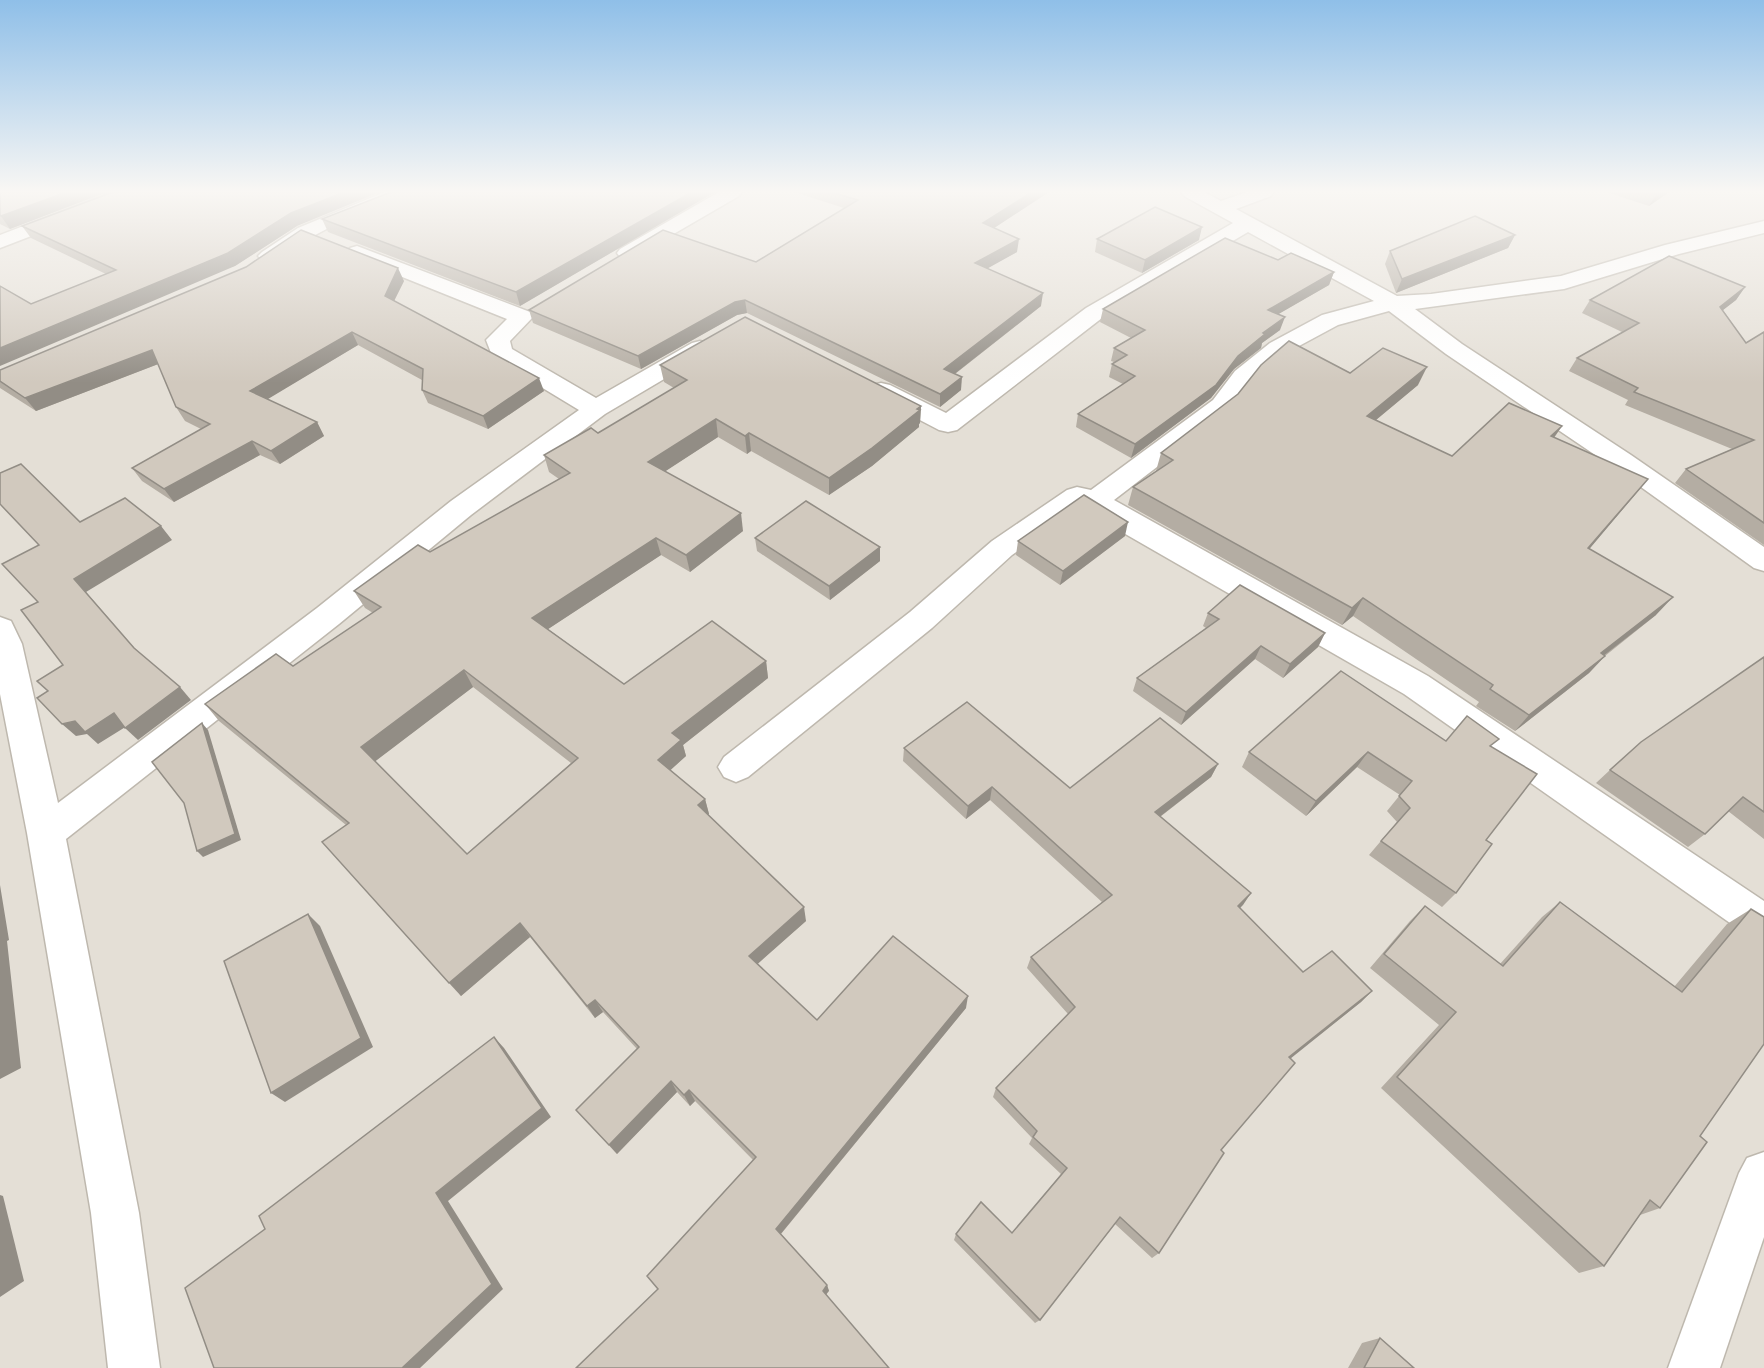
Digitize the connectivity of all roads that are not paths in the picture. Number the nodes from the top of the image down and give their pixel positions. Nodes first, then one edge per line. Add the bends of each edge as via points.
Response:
1 (269, 256) edge
2 (372, 256) edge
3 (624, 256) edge
4 (1192, 256) edge
5 (1308, 256) edge
6 (1650, 256) edge
7 (614, 262) edge
8 (252, 267) edge
9 (1393, 303) junction
10 (718, 338) edge
11 (863, 381) edge
12 (596, 409) junction
13 (1096, 500) junction
14 (1764, 561) edge
15 (2, 639) edge
16 (736, 767) dead end
17 (46, 833) junction
18 (1764, 924) edge
19 (1764, 1175) edge
20 (134, 1368) edge
21 (1694, 1368) edge

1 - 8 street
2 - 12 street via 531,312 498,340 501,353
3 - 7 street
4 - 11 street via 1094,313 948,424
5 - 9 street
6 - 9 street via 1564,282
9 - 13 street via 1330,320 1278,348 1244,376 1221,405
9 - 14 street
10 - 12 street
12 - 17 street via 461,508 328,616
13 - 16 street via 1077,496 1002,548 921,620
13 - 18 street via 1111,513 1416,685
15 - 17 street
17 - 20 street via 115,1213
19 - 21 street

